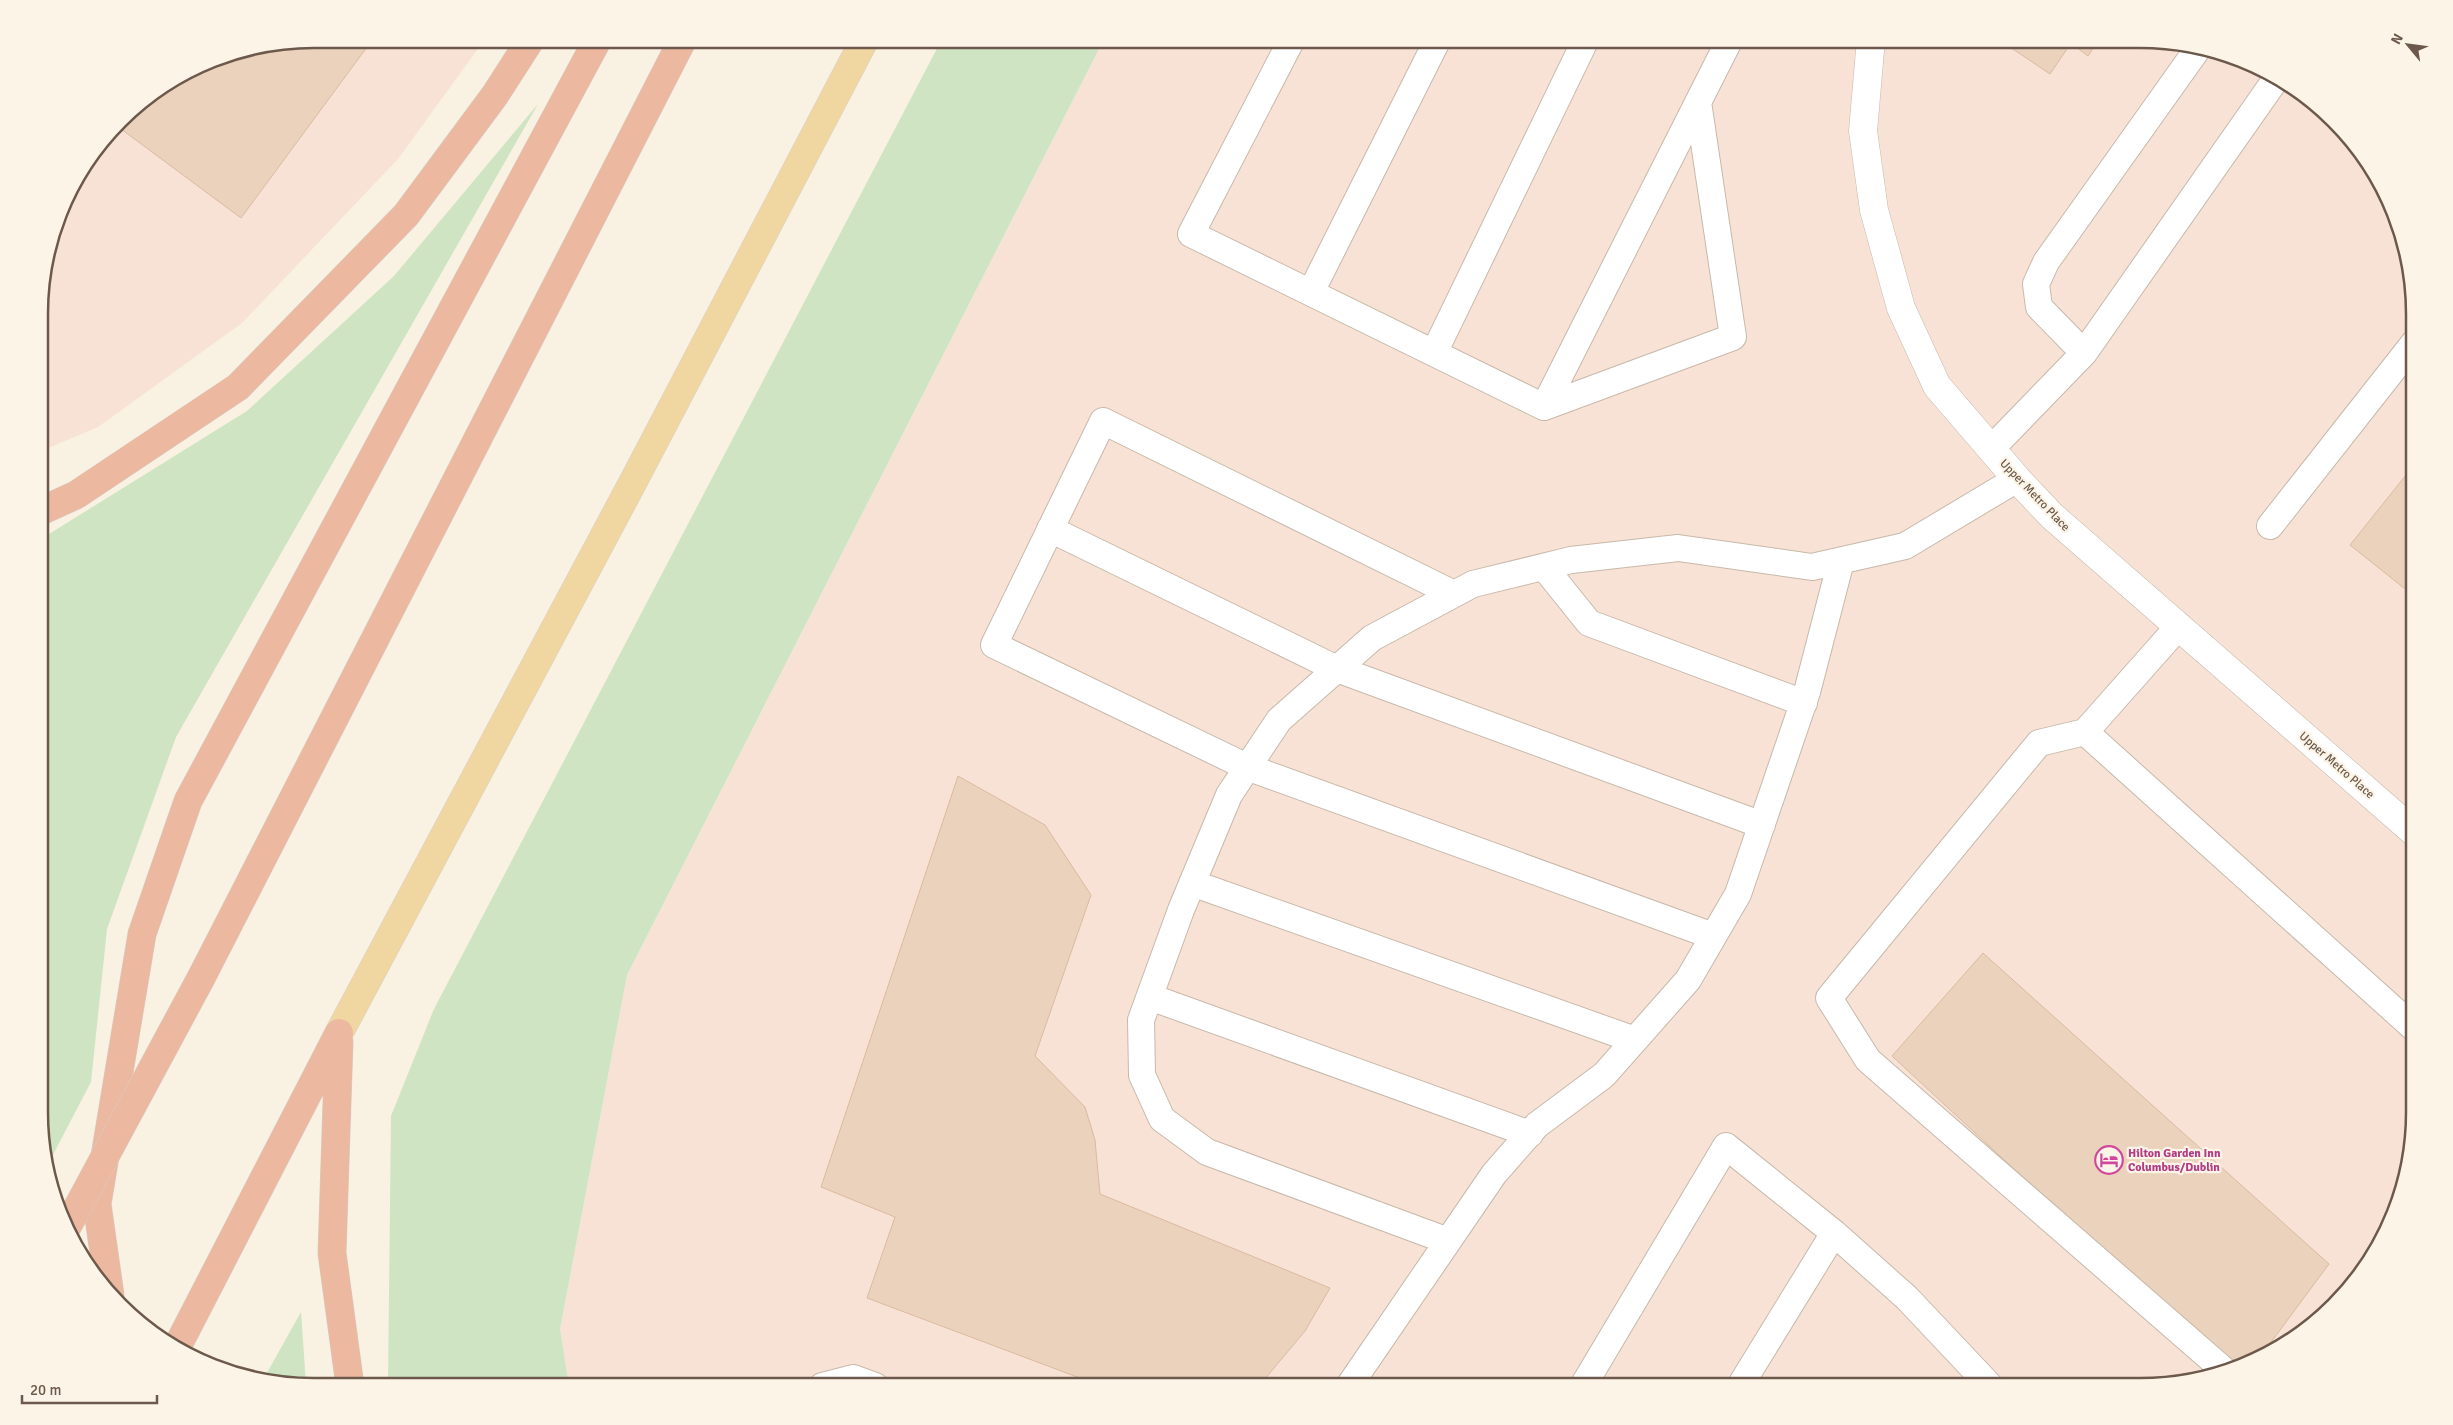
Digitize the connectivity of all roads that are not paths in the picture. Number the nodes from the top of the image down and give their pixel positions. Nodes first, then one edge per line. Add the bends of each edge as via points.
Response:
1 (525, 48) edge
2 (593, 48) edge
3 (678, 48) edge
4 (861, 48) edge
5 (1287, 48) edge
6 (1433, 48) edge
7 (1582, 48) edge
8 (1725, 48) edge
9 (1870, 48) edge
10 (2194, 54) edge
11 (2273, 83) edge
12 (1698, 102) junction
13 (1311, 292) junction
14 (1434, 353) junction
15 (2084, 353) junction
16 (2406, 354) edge
17 (1544, 407) junction
18 (1991, 449) junction
19 (2017, 479) junction
20 (48, 508) edge
21 (2270, 526) dead end
22 (1050, 529) junction
23 (1841, 560) junction
24 (1544, 567) junction
25 (1454, 594) junction
26 (2179, 626) junction
27 (1337, 669) junction
28 (1804, 704) junction
29 (2085, 732) junction
30 (1247, 767) junction
31 (1762, 825) junction
32 (2406, 825) edge
33 (1192, 884) junction
34 (1713, 936) junction
35 (1150, 997) junction
36 (2406, 1021) edge
37 (339, 1033) junction
38 (1635, 1040) junction
39 (1530, 1134) junction
40 (71, 1220) edge
41 (1834, 1233) junction
42 (1448, 1241) junction
43 (108, 1280) edge
44 (180, 1342) edge
45 (2218, 1365) edge
46 (349, 1378) edge
47 (1354, 1378) edge
48 (1588, 1378) edge
49 (1745, 1378) edge
50 (1982, 1378) edge

1 - 20 highway via 495,95 406,215 238,387 76,495
2 - 43 highway via 188,801 142,934 97,1204
3 - 40 highway, bridge via 201,978
4 - 37 main road
5 - 13 lane via 1192,234
6 - 13 lane
7 - 14 lane
8 - 12 lane
9 - 18 street, Upper Metro Place via 1864,131 1874,210 1901,308 1937,386
10 - 15 lane via 2046,262 2036,284 2038,308
11 - 15 lane
12 - 17 lane
12 - 17 lane via 1733,337
13 - 14 lane
14 - 17 lane
15 - 18 lane
16 - 21 lane
18 - 19 street, Upper Metro Place
19 - 23 lane via 1905,546
19 - 26 street, Upper Metro Place via 2052,516
22 - 25 lane via 1103,421
22 - 27 lane
22 - 30 lane via 994,645
23 - 24 lane via 1812,567 1678,548 1571,560
23 - 28 lane
24 - 25 lane via 1473,584
24 - 28 lane via 1589,623
25 - 27 lane via 1372,638
26 - 29 lane
26 - 32 street, Upper Metro Place
27 - 30 lane via 1279,720
27 - 31 lane
28 - 31 lane
29 - 36 lane
29 - 45 lane via 2039,743 1829,998 1868,1060
30 - 33 lane via 1229,795
30 - 34 lane
31 - 34 lane via 1738,894
33 - 35 lane
33 - 38 lane
34 - 38 lane via 1688,980
35 - 39 lane
35 - 42 lane via 1141,1020 1142,1075 1162,1119 1207,1152
37 - 44 highway
37 - 46 highway via 332,1253
38 - 39 lane via 1604,1075 1537,1125
39 - 42 lane via 1494,1174
41 - 48 lane via 1726,1146
41 - 49 lane
41 - 50 lane via 1907,1298
42 - 47 lane

